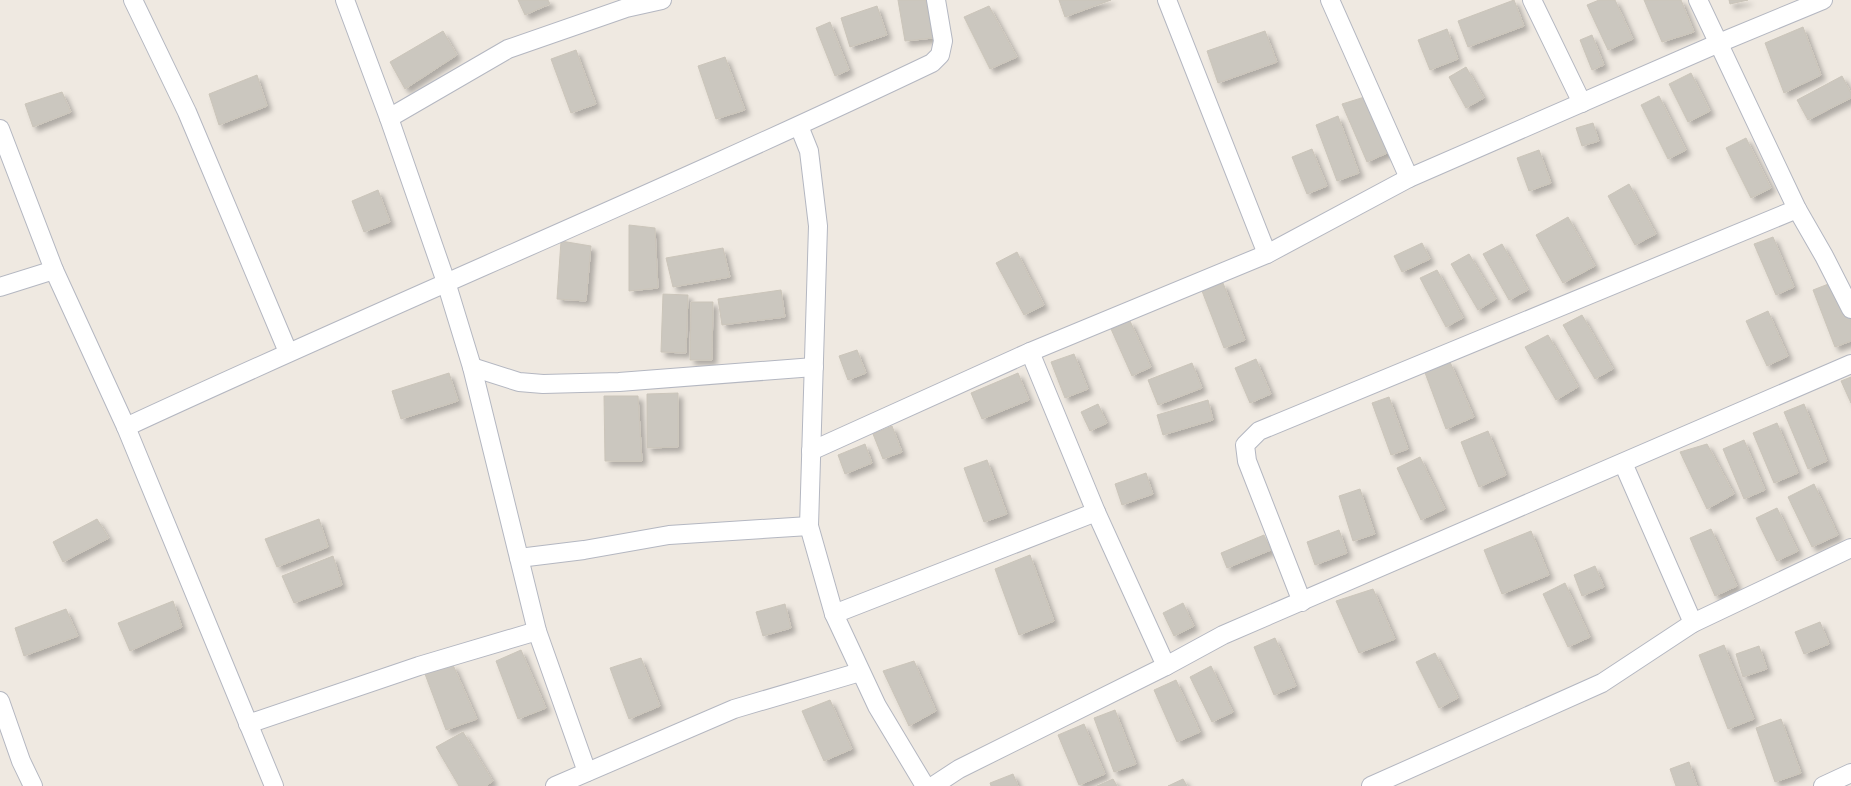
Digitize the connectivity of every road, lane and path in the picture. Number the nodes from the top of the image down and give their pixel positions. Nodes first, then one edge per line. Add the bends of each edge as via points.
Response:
1 (133, 0) edge
2 (345, 0) edge
3 (662, 0) edge
4 (936, 0) edge
5 (1167, 0) edge
6 (1330, 0) edge
7 (1532, 0) edge
8 (1698, 0) edge
9 (1822, 0) edge
10 (1719, 43) junction
11 (1582, 103) junction
12 (389, 118) junction
13 (799, 126) junction
14 (0, 129) edge
15 (1409, 178) junction
16 (1797, 209) junction
17 (1267, 254) junction
18 (54, 270) junction
19 (446, 282) junction
20 (0, 287) edge
21 (1851, 310) edge
22 (288, 352) junction
23 (1030, 352) junction
24 (1851, 364) edge
25 (472, 367) junction
26 (814, 368) junction
27 (126, 427) junction
28 (811, 450) junction
29 (1623, 462) junction
30 (1096, 512) junction
31 (809, 526) junction
32 (1851, 548) edge
33 (519, 558) junction
34 (1302, 602) junction
35 (834, 614) junction
36 (1693, 623) junction
37 (537, 631) junction
38 (1166, 666) junction
39 (860, 672) junction
40 (0, 701) edge
41 (248, 724) junction
42 (587, 772) junction
43 (1851, 773) edge
44 (1377, 785) edge
45 (32, 786) edge
46 (274, 786) edge
47 (555, 786) edge
48 (926, 786) edge
49 (934, 786) edge
50 (1823, 786) edge

1 - 22 street via 187,112
2 - 12 street
3 - 12 street via 626,8 508,49
4 - 13 street via 943,41 940,56 932,63
5 - 17 street
6 - 15 street
7 - 11 street
8 - 10 street
9 - 10 street
10 - 11 street
10 - 16 street
11 - 15 street
12 - 19 street
13 - 19 street
13 - 26 street via 809,151 818,226
14 - 18 street
15 - 17 street
16 - 21 street
16 - 34 street via 1259,431 1245,446 1247,461
17 - 23 street
18 - 20 street
18 - 27 street
19 - 22 street
19 - 25 street
22 - 27 street
23 - 28 street
23 - 30 street
24 - 29 street
25 - 26 street via 519,382 543,384
25 - 33 street
26 - 28 street
27 - 41 street
28 - 31 street
29 - 34 street
29 - 36 street
30 - 35 street
30 - 38 street
31 - 33 street via 669,535
31 - 35 street
32 - 36 street
33 - 37 street
34 - 38 street via 1223,635
35 - 39 street
36 - 44 street via 1602,683
37 - 41 street via 419,666
37 - 42 street
38 - 49 street via 959,769
39 - 42 street via 734,708
39 - 48 street
40 - 45 street
41 - 46 street
42 - 47 street
43 - 50 street

